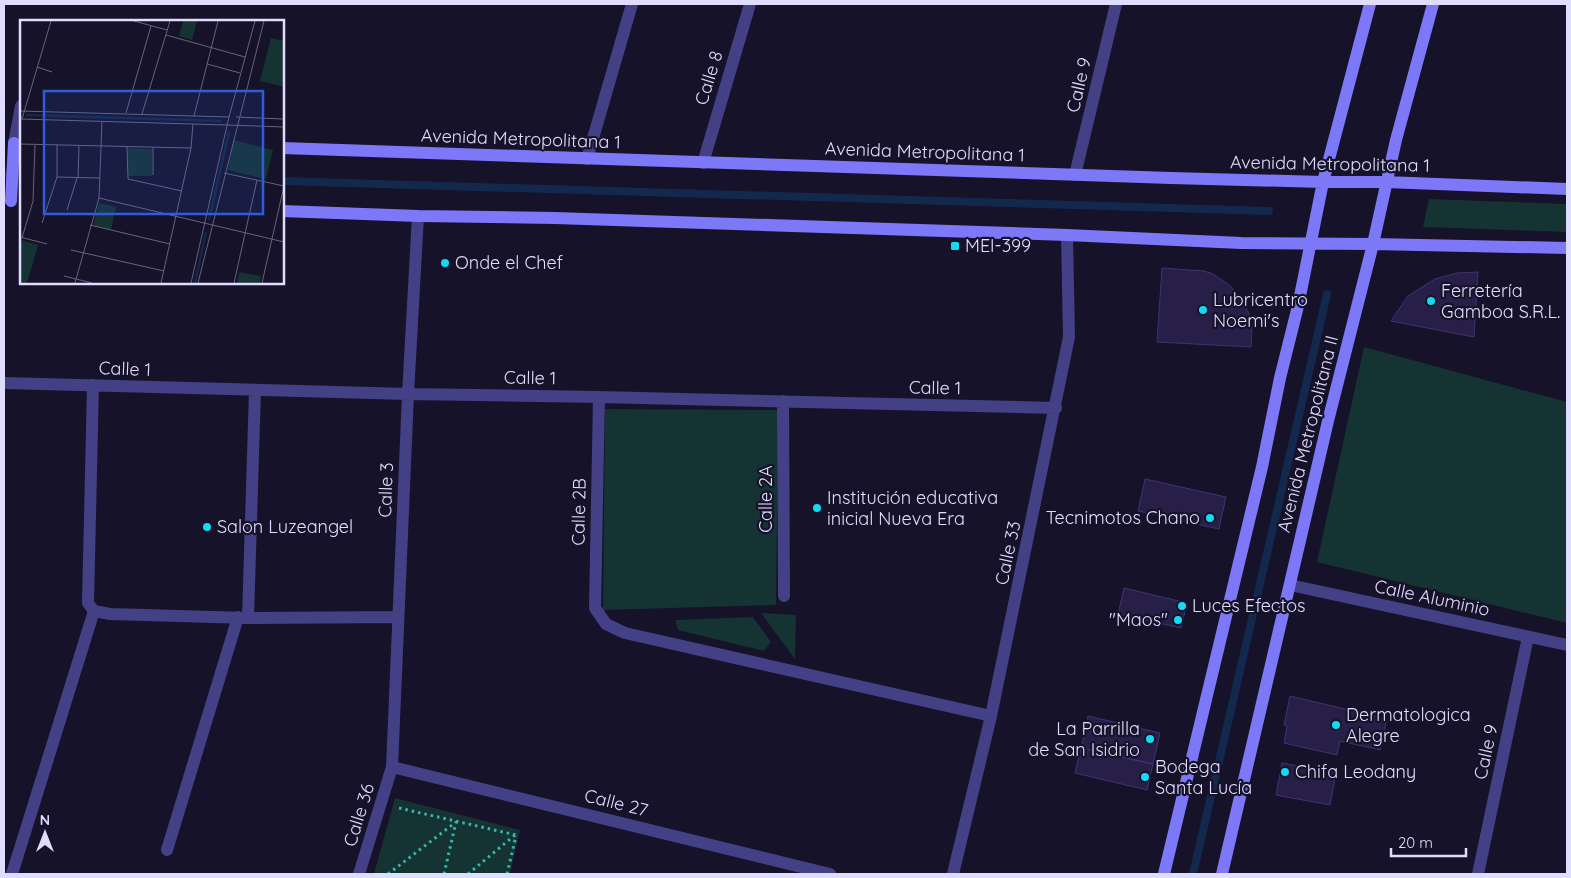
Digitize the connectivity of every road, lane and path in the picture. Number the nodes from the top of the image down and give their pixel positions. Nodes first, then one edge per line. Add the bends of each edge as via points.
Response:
1 (632, 4) edge
2 (750, 4) edge
3 (1116, 4) edge
4 (1370, 4) edge
5 (1433, 4) edge
6 (20, 111) edge
7 (13, 146) edge
8 (284, 148) edge
9 (587, 159) junction
10 (703, 163) junction
11 (1075, 175) junction
12 (1323, 182) junction
13 (1386, 182) junction
14 (1567, 189) edge
15 (12, 198) edge
16 (284, 210) edge
17 (418, 216) junction
18 (1066, 235) junction
19 (1311, 244) junction
20 (1373, 244) junction
21 (1567, 248) edge
22 (4, 383) edge
23 (93, 386) junction
24 (255, 390) junction
25 (408, 394) junction
26 (599, 397) junction
27 (783, 401) junction
28 (1056, 408) junction
29 (1290, 585) junction
30 (784, 596) dead end
31 (94, 611) junction
32 (243, 617) junction
33 (398, 617) junction
34 (1528, 637) junction
35 (1567, 645) edge
36 (991, 716) junction
37 (392, 766) junction
38 (398, 808) dead end
39 (456, 822) junction
40 (516, 835) junction
41 (167, 850) dead end
42 (12, 874) edge
43 (359, 874) edge
44 (388, 874) edge
45 (444, 874) edge
46 (468, 874) edge
47 (507, 874) edge
48 (830, 874) edge
49 (953, 874) edge
50 (1164, 874) edge
51 (1222, 874) edge
52 (1478, 874) edge

1 - 9 street
2 - 10 street, Calle 8
3 - 11 street, Calle 9
4 - 12 main road, Avenida Metropolitana II
5 - 13 main road, Avenida Metropolitana II
6 - 7 street
7 - 15 main road
8 - 9 main road, Avenida Metropolitana 1
9 - 10 main road, Avenida Metropolitana 1
10 - 11 main road, Avenida Metropolitana 1
11 - 12 main road, Avenida Metropolitana 1
12 - 13 main road, Avenida Metropolitana 1
12 - 19 main road, Avenida Metropolitana II
13 - 14 main road, Avenida Metropolitana 1
13 - 20 main road, Avenida Metropolitana II
16 - 17 main road
17 - 18 main road
17 - 25 street, Calle 3
18 - 19 main road
18 - 28 street, Calle 33 via 1070,337
19 - 20 main road
19 - 50 main road, Avenida Metropolitana II via 1262,467
20 - 21 main road
20 - 29 main road, Avenida Metropolitana II
22 - 23 street, Calle 1
23 - 24 street, Calle 1
23 - 31 street via 88,603
24 - 25 street, Calle 1
24 - 32 street
25 - 26 street, Calle 1
25 - 33 street, Calle 3
26 - 27 street, Calle 1
26 - 36 street, Calle 2B via 595,608 606,624 625,633
27 - 28 street, Calle 1
27 - 30 street, Calle 2A
28 - 36 street, Calle 33
29 - 34 street, Calle Aluminio
29 - 51 main road, Avenida Metropolitana II
31 - 32 street
31 - 42 street
32 - 33 street
32 - 41 street
33 - 37 street, Calle 3
34 - 35 street, Calle Aluminio
34 - 52 street, Calle 9
36 - 49 street, Calle 33
37 - 43 street, Calle 36
37 - 48 street, Calle 27
38 - 39 path
39 - 40 path
39 - 44 path
39 - 45 path
40 - 46 path
40 - 47 path

